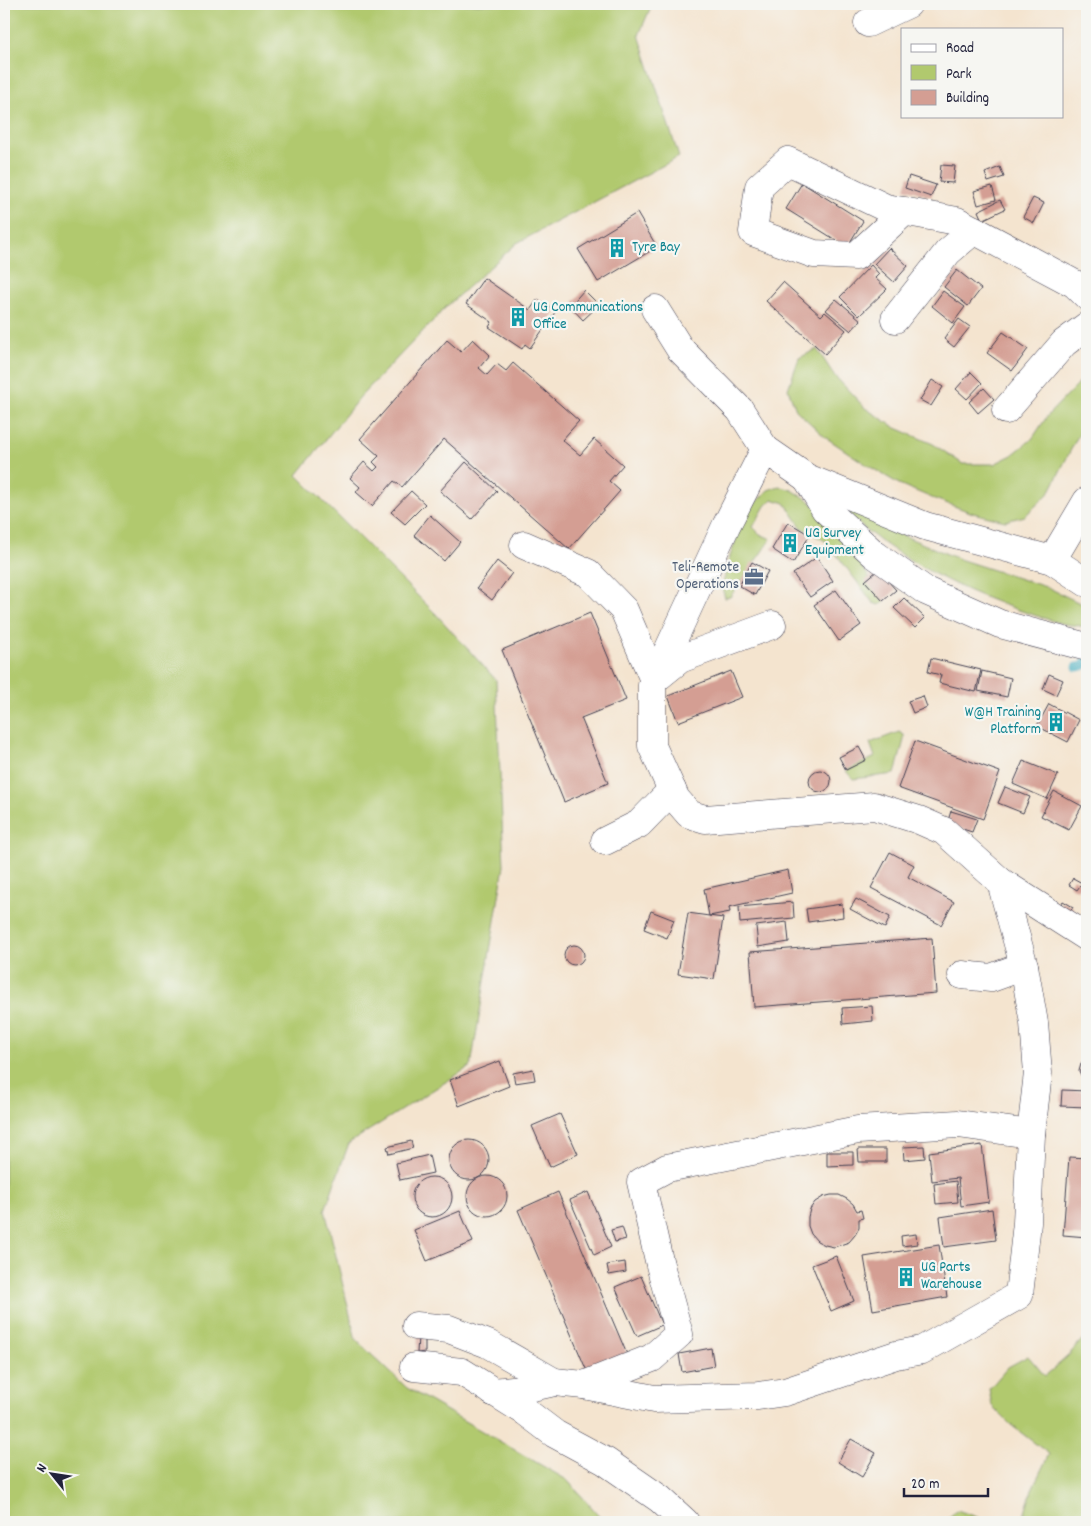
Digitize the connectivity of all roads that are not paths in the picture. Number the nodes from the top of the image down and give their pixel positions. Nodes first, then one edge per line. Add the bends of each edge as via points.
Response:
1 (908, 4) edge
2 (868, 23) dead end
3 (905, 211) junction
4 (974, 230) junction
5 (1087, 295) edge
6 (656, 309) dead end
7 (895, 319) dead end
8 (1087, 326) edge
9 (1006, 410) dead end
10 (765, 449) junction
11 (807, 478) junction
12 (1087, 501) edge
13 (524, 545) dead end
14 (1052, 560) junction
15 (1087, 583) edge
16 (772, 625) dead end
17 (1087, 647) edge
18 (654, 680) junction
19 (672, 790) junction
20 (604, 841) dead end
21 (1002, 882) junction
22 (1087, 937) edge
23 (1024, 966) junction
24 (962, 976) dead end
25 (1032, 1134) junction
26 (416, 1326) dead end
27 (510, 1355) junction
28 (414, 1368) dead end
29 (554, 1382) junction
30 (584, 1385) junction
31 (523, 1389) junction
32 (493, 1392) junction
33 (534, 1418) junction
34 (685, 1522) edge

1 - 2 street
3 - 3 street via 886,208 788,161 759,187 753,232 814,254 856,256
3 - 4 street via 957,221
4 - 5 street via 1075,284
4 - 7 street via 948,252
6 - 10 street via 680,349 740,410
8 - 9 street via 1064,343
10 - 11 street
10 - 18 street
11 - 14 street via 925,526
11 - 17 street via 825,509 874,554 926,591 1000,624
12 - 14 street
13 - 18 street via 588,574 624,610
14 - 15 street
16 - 18 street via 680,659
18 - 19 street via 652,746
19 - 20 street via 639,824
19 - 21 street via 689,814 705,819 874,806 944,831
21 - 22 street
21 - 23 street
23 - 24 street via 991,978
23 - 25 street via 1034,1023 1038,1074
25 - 30 street via 1019,1295 930,1346 784,1392 758,1396 654,1399
25 - 30 street via 958,1124 858,1130 667,1168 642,1182 679,1334 652,1358
26 - 27 street via 448,1329
27 - 29 street
27 - 31 street
28 - 32 street via 462,1372
29 - 30 street
29 - 31 street
29 - 33 street via 538,1397
31 - 32 street
31 - 33 street
32 - 33 street
33 - 34 street via 660,1499

